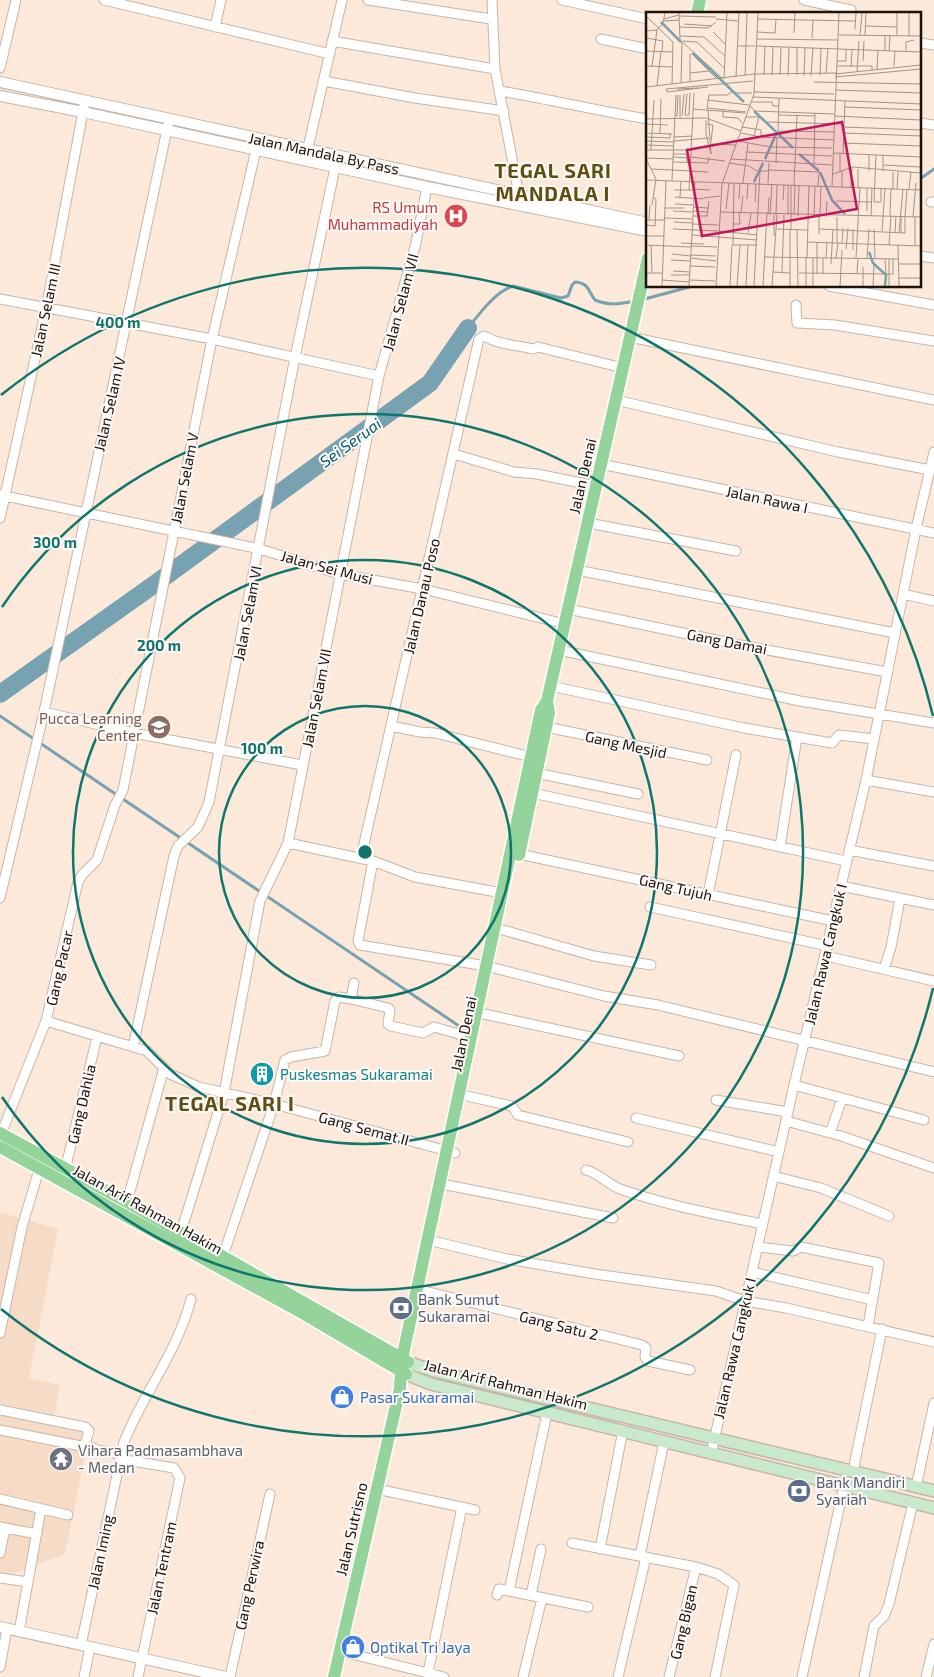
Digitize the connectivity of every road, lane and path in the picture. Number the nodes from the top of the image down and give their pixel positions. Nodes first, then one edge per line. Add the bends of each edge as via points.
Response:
1 (16, 0) edge
2 (104, 0) edge
3 (220, 0) edge
4 (342, 0) edge
5 (368, 0) edge
6 (492, 0) edge
7 (562, 0) edge
8 (804, 0) edge
9 (854, 0) edge
10 (120, 1) edge
11 (850, 12) edge
12 (491, 19) junction
13 (646, 19) edge
14 (214, 27) junction
15 (601, 39) dead end
16 (332, 41) junction
17 (646, 49) edge
18 (330, 54) junction
19 (0, 68) edge
20 (495, 69) junction
21 (324, 81) junction
22 (0, 82) edge
23 (500, 91) junction
24 (0, 96) edge
25 (84, 106) junction
26 (504, 111) junction
27 (646, 119) edge
28 (169, 120) junction
29 (167, 132) junction
30 (307, 149) junction
31 (256, 150) junction
32 (305, 161) junction
33 (335, 168) junction
34 (427, 188) junction
35 (519, 195) junction
36 (646, 223) edge
37 (646, 232) edge
38 (646, 266) edge
39 (840, 288) edge
40 (0, 299) edge
41 (796, 305) dead end
42 (934, 305) edge
43 (46, 309) junction
44 (127, 324) junction
45 (630, 338) junction
46 (212, 339) junction
47 (934, 341) edge
48 (295, 357) junction
49 (623, 368) junction
50 (379, 376) junction
51 (616, 400) junction
52 (934, 400) edge
53 (934, 452) edge
54 (454, 454) junction
55 (601, 464) junction
56 (930, 470) junction
57 (596, 486) junction
58 (2, 495) edge
59 (86, 511) junction
60 (0, 518) edge
61 (588, 523) junction
62 (916, 529) junction
63 (174, 531) junction
64 (934, 533) edge
65 (260, 549) junction
66 (736, 551) dead end
67 (577, 570) junction
68 (340, 574) junction
69 (423, 589) junction
70 (903, 594) junction
71 (934, 601) edge
72 (568, 609) junction
73 (565, 624) junction
74 (895, 633) junction
75 (559, 650) junction
76 (887, 672) junction
77 (550, 686) junction
78 (547, 701) junction
79 (44, 712) junction
80 (878, 715) junction
81 (934, 723) edge
82 (391, 726) junction
83 (546, 727) junction
84 (134, 733) junction
85 (797, 736) junction
86 (874, 739) junction
87 (221, 750) junction
88 (736, 755) dead end
89 (531, 757) junction
90 (707, 760) dead end
91 (302, 765) junction
92 (536, 773) junction
93 (866, 780) junction
94 (528, 792) junction
95 (934, 792) edge
96 (638, 794) dead end
97 (115, 805) joint
98 (722, 834) junction
99 (288, 843) junction
100 (780, 847) junction
101 (849, 850) junction
102 (519, 854) junction
103 (361, 857) junction
104 (373, 861) junction
105 (846, 861) junction
106 (934, 866) edge
107 (3, 877) edge
108 (841, 886) junction
109 (502, 893) junction
110 (708, 895) junction
111 (0, 898) edge
112 (900, 899) junction
113 (934, 905) edge
114 (650, 907) dead end
115 (833, 921) junction
116 (503, 930) junction
117 (828, 946) junction
118 (826, 956) junction
119 (651, 965) dead end
120 (490, 968) junction
121 (884, 969) junction
122 (934, 981) edge
123 (354, 983) dead end
124 (351, 999) junction
125 (484, 1014) junction
126 (46, 1021) junction
127 (97, 1037) junction
128 (805, 1041) junction
129 (473, 1045) junction
130 (133, 1047) junction
131 (679, 1056) dead end
132 (164, 1068) junction
133 (934, 1072) edge
134 (794, 1086) junction
135 (224, 1093) junction
136 (467, 1096) junction
137 (842, 1099) junction
138 (716, 1100) dead end
139 (274, 1104) junction
140 (787, 1116) junction
141 (636, 1118) dead end
142 (924, 1120) dead end
143 (830, 1133) junction
144 (0, 1134) edge
145 (628, 1142) dead end
146 (1, 1150) edge
147 (450, 1152) junction
148 (779, 1152) junction
149 (41, 1163) junction
150 (934, 1168) edge
151 (66, 1170) junction
152 (586, 1170) dead end
153 (773, 1176) junction
154 (448, 1185) junction
155 (127, 1202) junction
156 (889, 1216) dead end
157 (613, 1218) dead end
158 (762, 1224) junction
159 (181, 1232) junction
160 (432, 1240) junction
161 (758, 1247) junction
162 (222, 1256) junction
163 (752, 1272) junction
164 (421, 1290) junction
165 (191, 1299) dead end
166 (873, 1300) junction
167 (745, 1301) junction
168 (868, 1326) junction
169 (882, 1330) junction
170 (0, 1333) edge
171 (934, 1342) edge
172 (405, 1367) junction
173 (690, 1370) dead end
174 (934, 1403) edge
175 (0, 1410) edge
176 (547, 1413) junction
177 (0, 1430) edge
178 (623, 1430) junction
179 (714, 1439) junction
180 (664, 1442) junction
181 (85, 1444) junction
182 (712, 1454) junction
183 (120, 1456) junction
184 (853, 1471) junction
185 (844, 1486) junction
186 (916, 1487) junction
187 (377, 1489) junction
188 (934, 1491) edge
189 (270, 1494) dead end
190 (0, 1499) edge
191 (913, 1502) junction
192 (462, 1507) junction
193 (934, 1508) edge
194 (42, 1509) junction
195 (475, 1510) dead end
196 (68, 1514) dead end
197 (2, 1527) edge
198 (37, 1534) junction
199 (572, 1543) dead end
200 (600, 1549) junction
201 (541, 1550) dead end
202 (0, 1553) edge
203 (643, 1557) junction
204 (696, 1567) junction
205 (0, 1578) edge
206 (28, 1582) junction
207 (509, 1591) junction
208 (497, 1595) dead end
209 (530, 1595) junction
210 (542, 1598) junction
211 (588, 1607) dead end
212 (4, 1628) edge
213 (18, 1632) junction
214 (934, 1644) edge
215 (86, 1646) junction
216 (340, 1651) junction
217 (142, 1658) junction
218 (0, 1666) edge
219 (428, 1673) junction
220 (84, 1677) edge
221 (138, 1677) edge
222 (226, 1677) edge
223 (230, 1677) edge
224 (334, 1677) edge
225 (442, 1677) edge
226 (523, 1677) edge
227 (618, 1677) edge
228 (670, 1677) edge
229 (715, 1677) edge
230 (802, 1677) edge
231 (864, 1677) edge
232 (926, 1677) edge

1 - 19 street
2 - 10 street
3 - 14 street
4 - 16 street
5 - 12 street
6 - 12 street
7 - 13 street
8 - 11 street
9 - 11 street
10 - 14 street
12 - 20 street
14 - 18 street
15 - 17 street
16 - 18 street
16 - 20 street
18 - 21 street
20 - 23 street
21 - 26 street
21 - 30 street
22 - 25 street, Jalan Mandala By Pass
23 - 26 street
23 - 27 street
24 - 25 street, Jalan Mandala By Pass
25 - 28 street, Jalan Mandala By Pass
25 - 29 street, Jalan Mandala By Pass
25 - 43 street, Jalan Selam III
26 - 35 street
28 - 29 street, Jalan Selam IV
28 - 30 street, Jalan Mandala By Pass
29 - 31 street, Jalan Mandala By Pass
29 - 44 street, Jalan Selam IV
30 - 32 street
30 - 35 street, Jalan Mandala By Pass
31 - 32 street, Jalan Mandala By Pass
31 - 46 street, Jalan Selam V
32 - 33 street, Jalan Mandala By Pass
33 - 34 street, Jalan Mandala By Pass
33 - 48 street, Jalan Selam VI
34 - 37 street, Jalan Mandala By Pass
34 - 50 street, Jalan Selam VII via 416,243
35 - 36 street, Jalan Mandala By Pass
38 - 45 main road, Jalan Denai
39 - 42 street
40 - 43 street
41 - 47 street via 797,323 835,325
43 - 44 street
43 - 58 street, Jalan Selam III
44 - 46 street
44 - 59 street, Jalan Selam IV
45 - 49 main road, Jalan Denai
45 - 52 street
46 - 48 street
46 - 63 street, Jalan Selam V
48 - 50 street
48 - 65 street, Jalan Selam VI
49 - 51 main road, Jalan Denai
49 - 54 street, Jalan Danau Poso via 538,347 512,347 481,336 473,358
50 - 68 street, Jalan Selam VII
51 - 55 main road, Jalan Denai
51 - 56 street
53 - 56 street, Jalan Rawa Cangkuk I
54 - 57 street via 514,472
54 - 69 street, Jalan Danau Poso
55 - 57 main road, Jalan Denai
55 - 62 street, Jalan Rawa I
56 - 62 street, Jalan Rawa Cangkuk I
57 - 61 main road, Jalan Denai
58 - 59 street, Jalan Sei Musi
58 - 60 street, Jalan Selam III
59 - 63 street, Jalan Sei Musi
59 - 79 street, Jalan Selam IV
61 - 66 street
61 - 67 main road, Jalan Denai
62 - 64 street, Jalan Rawa I
62 - 70 street, Jalan Rawa Cangkuk I
63 - 65 street, Jalan Sei Musi
63 - 84 street, Jalan Selam V
65 - 68 street, Jalan Sei Musi
65 - 87 street, Jalan Selam VI
67 - 72 main road, Jalan Denai
67 - 74 street
68 - 69 street, Jalan Sei Musi
68 - 91 street, Jalan Selam VII
69 - 73 street, Jalan Sei Musi
69 - 82 street, Jalan Danau Poso
70 - 71 street
70 - 74 street, Jalan Rawa Cangkuk I
72 - 73 main road, Jalan Denai
72 - 76 street, Gang Damai
73 - 75 main road, Jalan Denai
74 - 76 street, Jalan Rawa Cangkuk I
75 - 77 main road, Jalan Denai
75 - 80 street
76 - 80 street, Jalan Rawa Cangkuk I
77 - 78 main road, Jalan Denai
77 - 85 street via 744,728
78 - 83 main road, Jalan Denai
78 - 89 main road, Jalan Denai via 541,710
79 - 84 street
79 - 107 street, Jalan Selam IV
80 - 81 street
80 - 86 street, Jalan Rawa Cangkuk I
82 - 89 street via 435,733
82 - 103 street, Jalan Danau Poso
83 - 90 street, Gang Mesjid
83 - 92 main road, Jalan Denai
84 - 87 street
84 - 97 street, Jalan Selam V via 121,794
85 - 86 street via 832,743 839,735
85 - 100 street
86 - 93 street, Jalan Rawa Cangkuk I
87 - 91 street
87 - 130 street, Jalan Selam VI via 209,802 198,827 178,846 174,856
88 - 98 street
89 - 94 main road, Jalan Denai
91 - 99 street, Jalan Selam VII
92 - 94 main road, Jalan Denai
92 - 96 street
93 - 95 street
93 - 101 street, Jalan Rawa Cangkuk I
94 - 98 street
94 - 102 main road, Jalan Denai
94 - 109 main road, Jalan Denai
97 - 126 street, Gang Pacar via 98,860 78,882
98 - 100 street
98 - 110 street
99 - 103 street
99 - 135 street, Jalan Selam VII via 260,901
100 - 105 street
101 - 105 street, Jalan Rawa Cangkuk I
101 - 106 street
102 - 110 street, Gang Tujuh
102 - 116 main road, Jalan Denai
103 - 104 street
104 - 109 street via 415,877
104 - 120 street via 358,944
105 - 108 street, Jalan Rawa Cangkuk I
107 - 111 street, Jalan Selam IV
108 - 112 street
108 - 115 street, Jalan Rawa Cangkuk I
109 - 120 main road, Jalan Denai
110 - 115 street, Gang Tujuh
112 - 113 street
112 - 121 street
114 - 117 street
115 - 117 street, Jalan Rawa Cangkuk I
116 - 119 street via 594,956
116 - 120 main road, Jalan Denai
117 - 118 street, Jalan Rawa Cangkuk I
118 - 121 street
118 - 128 street, Jalan Rawa Cangkuk I
120 - 125 main road, Jalan Denai
120 - 128 street
120 - 129 main road, Jalan Denai
121 - 122 street
123 - 124 street
124 - 129 street via 388,1008 388,1024 391,1026 423,1033 434,1027 461,1035
124 - 139 street via 339,997 335,1001 325,1051 285,1060
125 - 129 main road, Jalan Denai
125 - 131 street
126 - 127 street, Gang Semat II
126 - 144 street, Gang Pacar
127 - 130 street, Gang Semat II
127 - 151 street, Gang Dahlia
128 - 133 street
128 - 134 street, Jalan Rawa Cangkuk I
129 - 136 main road, Jalan Denai
129 - 147 main road, Jalan Denai
130 - 132 street, Gang Semat II via 147,1052
132 - 135 street, Gang Semat II via 198,1087
132 - 155 street
134 - 137 street
134 - 140 street, Jalan Rawa Cangkuk I
135 - 139 street, Gang Semat II
135 - 159 street, Jalan Selam VII
136 - 145 street via 512,1106 518,1115
136 - 147 main road, Jalan Denai
137 - 142 street
137 - 143 street
138 - 140 street
139 - 147 street, Gang Semat II
139 - 162 street
140 - 143 street
140 - 148 street, Jalan Rawa Cangkuk I
141 - 148 street
143 - 150 street
144 - 149 main road, Jalan Arif Rahman Hakim
146 - 149 main road, Jalan Arif Rahman Hakim
147 - 154 main road, Jalan Denai
147 - 160 main road, Jalan Denai
148 - 153 street, Jalan Rawa Cangkuk I
149 - 151 main road, Jalan Arif Rahman Hakim
149 - 170 street via 22,1227
149 - 172 main road, Jalan Arif Rahman Hakim via 306,1316
151 - 155 main road, Jalan Arif Rahman Hakim
152 - 158 street via 599,1174 620,1189 662,1203
153 - 156 street via 821,1188
153 - 158 street, Jalan Rawa Cangkuk I
154 - 157 street
154 - 160 main road, Jalan Denai
155 - 159 main road, Jalan Arif Rahman Hakim
158 - 161 street, Jalan Rawa Cangkuk I
159 - 162 main road, Jalan Arif Rahman Hakim
160 - 164 main road, Jalan Denai
160 - 167 street via 507,1259 716,1291
161 - 163 street, Jalan Rawa Cangkuk I
161 - 166 street via 793,1251 801,1247 879,1263
162 - 172 main road, Jalan Arif Rahman Hakim
163 - 166 street
163 - 167 street, Jalan Rawa Cangkuk I
164 - 172 main road, Jalan Denai
164 - 173 street, Gang Satu 2 via 642,1345 646,1348 648,1360
165 - 183 street, Jalan Iming via 174,1348 133,1420
166 - 168 street
167 - 168 street
167 - 179 street, Jalan Rawa Cangkuk I
168 - 169 street
169 - 171 street
169 - 184 street
172 - 176 main road, Jalan Arif Rahman Hakim via 432,1384
172 - 179 main road, Jalan Arif Rahman Hakim via 434,1371
172 - 187 main road, Jalan Sutrisno
174 - 186 street
175 - 181 street via 85,1426 89,1431
176 - 178 main road, Jalan Arif Rahman Hakim
176 - 207 street
177 - 181 street via 81,1446
178 - 180 main road, Jalan Arif Rahman Hakim
178 - 200 street
179 - 182 street, Jalan Rawa Cangkuk I
179 - 184 main road, Jalan Arif Rahman Hakim
180 - 182 main road, Jalan Arif Rahman Hakim
180 - 203 street
181 - 183 street
182 - 185 main road, Jalan Arif Rahman Hakim
183 - 215 street, Jalan Iming
183 - 217 street, Jalan Tentram via 174,1468 180,1478
184 - 186 main road, Jalan Arif Rahman Hakim
185 - 191 main road, Jalan Arif Rahman Hakim
185 - 230 street
186 - 188 main road, Jalan Arif Rahman Hakim
187 - 192 street
187 - 216 main road, Jalan Sutrisno
189 - 223 street, Gang Perwira
190 - 194 street
191 - 193 main road, Jalan Arif Rahman Hakim
191 - 231 street via 889,1604 884,1616 874,1626
192 - 195 street
192 - 219 street
194 - 196 street
194 - 198 street
197 - 198 street
197 - 202 street
198 - 206 street
199 - 200 street
200 - 203 street
201 - 209 street
203 - 204 street
203 - 227 street
204 - 228 street, Gang Bigan
204 - 229 street via 718,1574 734,1585
205 - 206 street
206 - 213 street
207 - 208 street via 499,1589
207 - 209 street
209 - 210 street
210 - 211 street
210 - 226 street
212 - 213 street
212 - 218 street
213 - 215 street
214 - 232 street
215 - 217 street
215 - 220 street, Jalan Iming
216 - 219 street
216 - 224 main road, Jalan Sutrisno
217 - 221 street, Jalan Tentram
217 - 222 street
219 - 225 street

